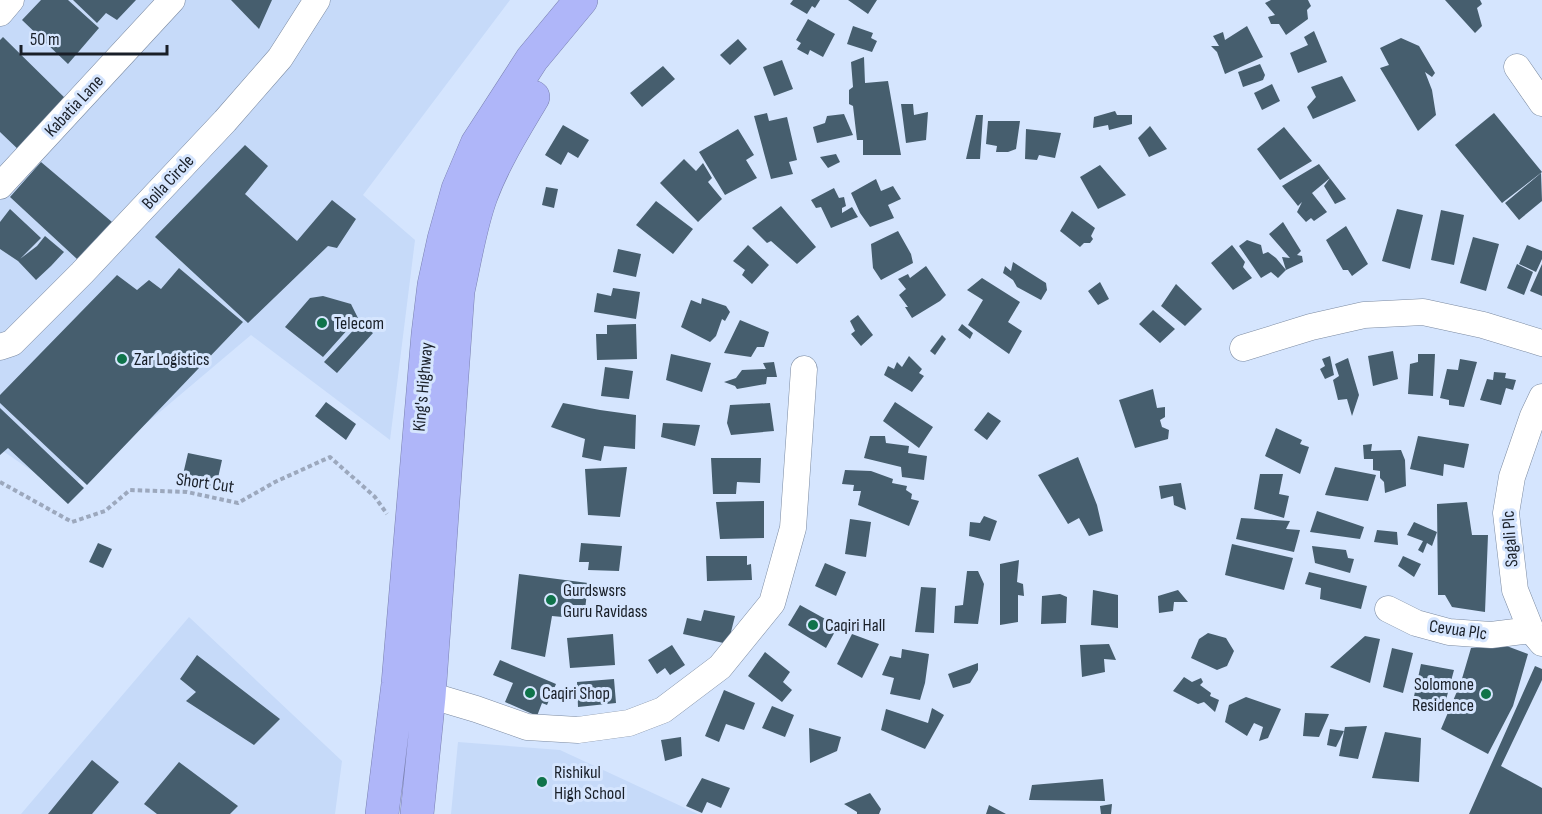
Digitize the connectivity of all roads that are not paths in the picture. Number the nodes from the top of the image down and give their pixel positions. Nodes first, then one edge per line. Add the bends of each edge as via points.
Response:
1 (11, 0) edge
2 (172, 0) edge
3 (317, 0) edge
4 (581, 0) edge
5 (606, 0) edge
6 (0, 12) edge
7 (1517, 67) dead end
8 (1542, 103) edge
9 (0, 186) edge
10 (1542, 343) edge
11 (0, 347) edge
12 (1243, 348) dead end
13 (804, 369) dead end
14 (1542, 397) edge
15 (1388, 609) dead end
16 (1537, 636) edge
17 (398, 684) junction
18 (429, 696) junction
19 (382, 814) edge
20 (417, 814) edge

1 - 6 street
2 - 9 street, Kabatia Lane
3 - 11 street, Boila Circle via 280,58 225,121 82,273 12,343
4 - 17 highway, King's Highway via 532,59 477,144 458,189 444,239 428,333
5 - 18 highway, King's Highway via 548,72 499,154 480,198 458,291
7 - 8 street
10 - 12 street via 1423,312 1364,315
13 - 18 street via 793,528 772,603 720,667 663,710 629,723 578,730 527,727
14 - 16 street, Sagali Plc via 1512,477 1506,513 1515,590
15 - 16 street, Cevua Plc via 1416,623 1449,632
17 - 18 street
17 - 19 highway, King's Highway
18 - 20 highway, King's Highway

